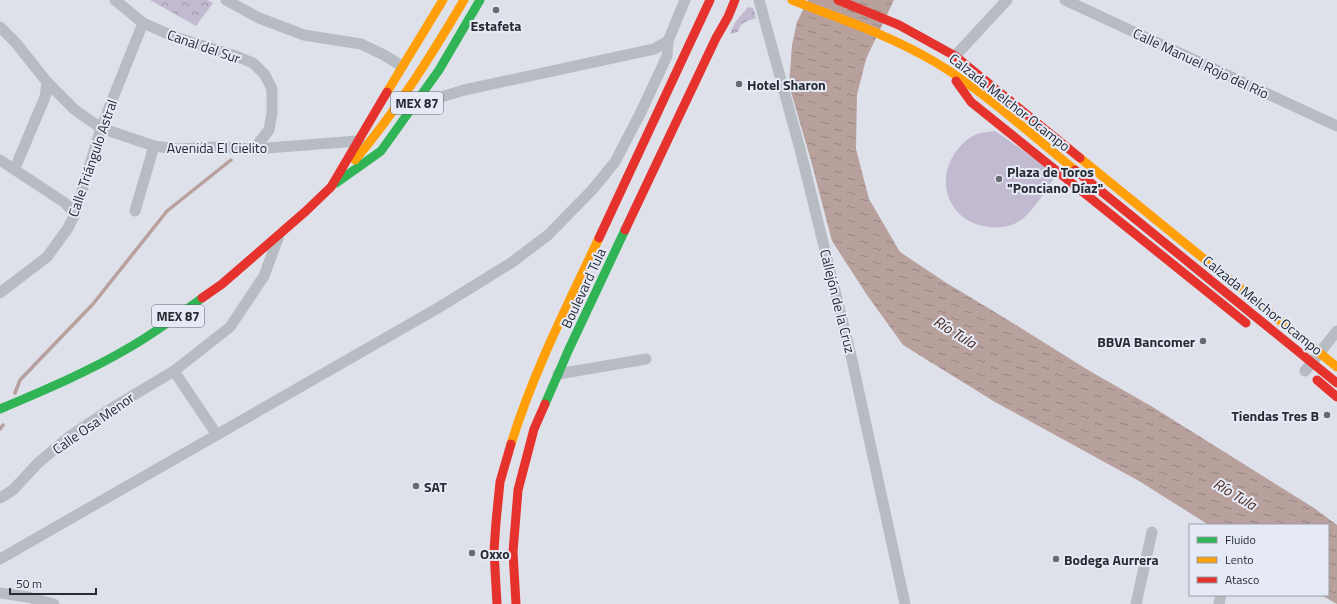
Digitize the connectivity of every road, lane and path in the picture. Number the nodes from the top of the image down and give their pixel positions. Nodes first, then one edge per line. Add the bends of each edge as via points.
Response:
1 (115, 0) edge
2 (226, 0) edge
3 (443, 0) edge
4 (464, 0) edge
5 (480, 0) edge
6 (685, 0) edge
7 (710, 0) edge
8 (736, 0) edge
9 (759, 0) edge
10 (793, 0) edge
11 (838, 0) edge
12 (1007, 0) edge
13 (1065, 0) edge
14 (143, 22) junction
15 (0, 27) edge
16 (668, 41) junction
17 (955, 56) junction
18 (402, 66) junction
19 (948, 70) junction
20 (987, 71) dead end
21 (47, 82) junction
22 (415, 105) junction
23 (1037, 123) junction
24 (1337, 126) edge
25 (101, 128) junction
26 (1063, 133) dead end
27 (1015, 137) junction
28 (1038, 141) junction
29 (362, 144) junction
30 (154, 146) junction
31 (254, 149) junction
32 (381, 151) junction
33 (0, 160) edge
34 (614, 162) junction
35 (1070, 167) junction
36 (14, 168) junction
37 (631, 169) junction
38 (331, 187) junction
39 (1081, 191) junction
40 (135, 212) dead end
41 (75, 214) junction
42 (279, 235) junction
43 (1206, 246) dead end
44 (1190, 247) junction
45 (0, 293) edge
46 (1255, 331) dead end
47 (1337, 331) edge
48 (1274, 332) junction
49 (1325, 346) junction
50 (1286, 352) dead end
51 (646, 359) dead end
52 (1306, 367) junction
53 (1337, 367) edge
54 (174, 371) junction
55 (558, 374) junction
56 (1337, 383) edge
57 (1337, 397) edge
58 (0, 409) edge
59 (217, 435) junction
60 (0, 498) edge
61 (1152, 532) dead end
62 (0, 559) edge
63 (0, 593) edge
64 (27, 601) edge
65 (54, 604) edge
66 (497, 604) edge
67 (516, 604) edge
68 (905, 604) edge
69 (1136, 604) edge

1 - 14 street, Canal del Sur
2 - 18 street via 259,18 304,35 361,44
3 - 18 main road, MEX 87
4 - 29 main road via 428,61 401,100 375,136
5 - 22 main road, MEX 87
6 - 16 street
7 - 37 main road, Boulevard Tula
8 - 55 main road, Boulevard Tula via 712,45
9 - 68 street, Callejón de la Cruz via 800,149 851,355
10 - 19 main road, Calzada Melchor Ocampo via 892,41
11 - 17 main road, Calzada Melchor Ocampo via 899,25
12 - 17 street
13 - 24 street, Calle Manuel Rojo del Río
14 - 25 street, Calle Triángulo Astral
14 - 31 street, Canal del Sur via 175,37 253,63 265,75 272,89 272,114 269,130
15 - 21 street, Avenida El Cielito
16 - 22 street via 654,49 464,90
16 - 34 street via 667,56
17 - 20 main road
17 - 23 main road, Calzada Melchor Ocampo
18 - 29 main road, MEX 87
19 - 27 main road via 971,102
19 - 28 main road, Calzada Melchor Ocampo
21 - 25 street, Avenida El Cielito via 75,110
21 - 36 street via 45,97
22 - 32 main road, MEX 87
23 - 26 main road
23 - 44 main road, Calzada Melchor Ocampo
25 - 30 street, Avenida El Cielito
25 - 41 street, Calle Triángulo Astral
27 - 28 main road
27 - 39 main road
28 - 35 main road, Calzada Melchor Ocampo
29 - 31 street, Avenida El Cielito
29 - 32 street, Avenida El Cielito
29 - 38 main road, MEX 87
30 - 31 street, Avenida El Cielito via 177,149
30 - 40 street
32 - 38 main road, MEX 87
33 - 36 street
34 - 37 street
34 - 59 street via 565,219 511,263
35 - 39 main road
35 - 48 main road, Calzada Melchor Ocampo
36 - 41 street via 65,203
37 - 66 main road, Boulevard Tula via 551,341 518,422 500,482 494,551
38 - 42 main road, MEX 87
39 - 46 main road
41 - 45 street, Calle Triángulo Astral via 47,257
42 - 54 street, Calle Osa Menor via 264,276 230,326
42 - 58 main road, MEX 87 via 222,284 132,346 55,386
43 - 44 main road
44 - 49 main road, Calzada Melchor Ocampo
47 - 49 street
48 - 50 main road
48 - 52 main road, Calzada Melchor Ocampo
49 - 52 street
49 - 53 main road, Calzada Melchor Ocampo
51 - 55 street
52 - 56 main road, Calzada Melchor Ocampo
52 - 57 main road
54 - 59 street
54 - 60 street, Calle Osa Menor via 70,436 38,463 13,490
55 - 67 main road, Boulevard Tula via 534,429 518,490 513,552
59 - 62 street
61 - 69 street
63 - 64 street
64 - 65 street

